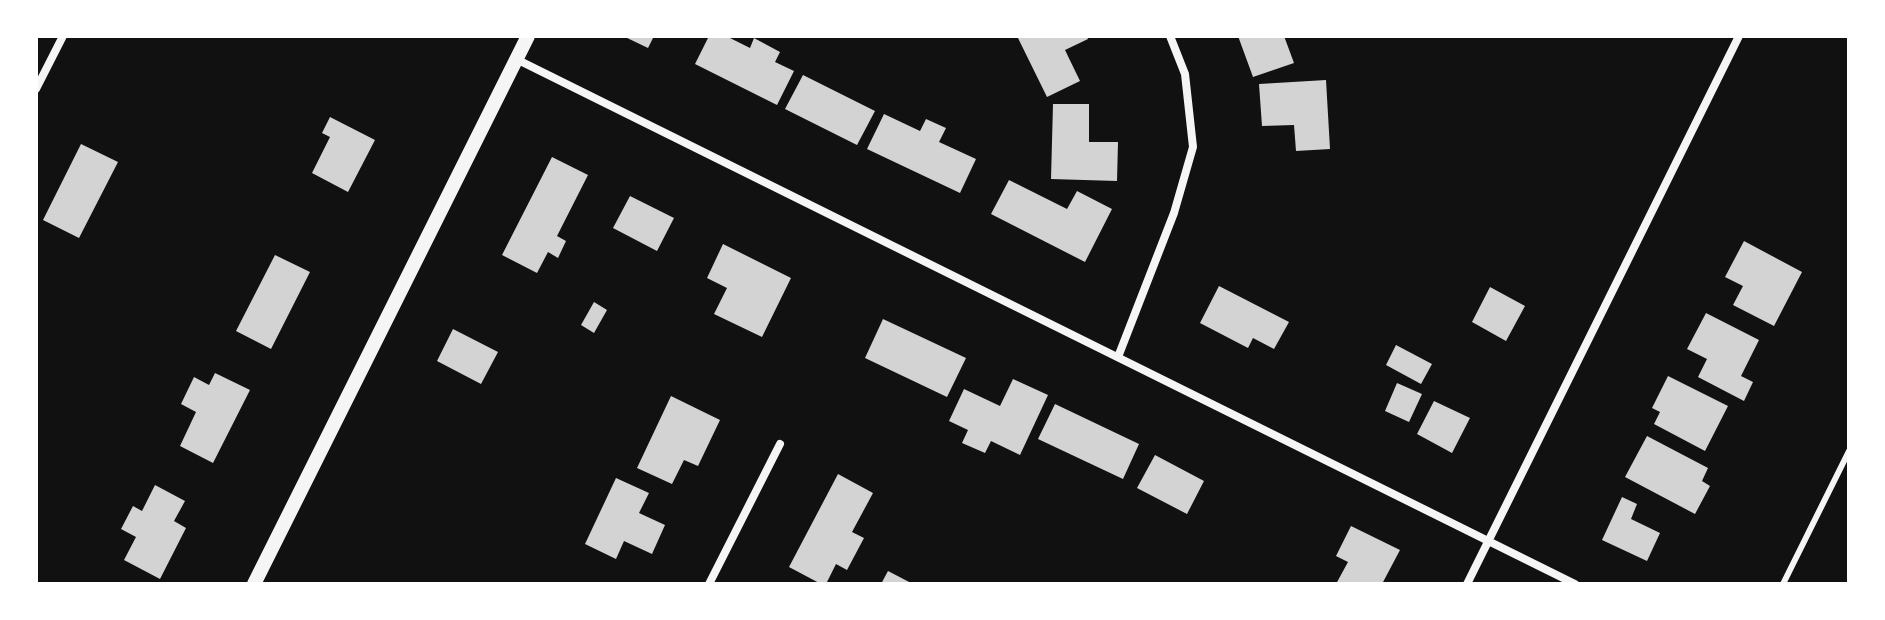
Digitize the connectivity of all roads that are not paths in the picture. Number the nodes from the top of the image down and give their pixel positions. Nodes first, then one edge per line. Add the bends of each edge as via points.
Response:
1 (63, 36) edge
2 (528, 36) edge
3 (1170, 36) edge
4 (1739, 36) edge
5 (516, 59) junction
6 (36, 89) edge
7 (1118, 357) junction
8 (780, 444) dead end
9 (1849, 451) edge
10 (1489, 541) junction
11 (254, 584) edge
12 (709, 584) edge
13 (1467, 584) edge
14 (1575, 584) edge
15 (1783, 584) edge

1 - 6 street
2 - 5 street
3 - 7 street via 1185,74 1193,147 1174,213
4 - 10 street
5 - 7 street
5 - 11 street
7 - 10 street
8 - 12 street
9 - 15 lane
10 - 13 street
10 - 14 street

